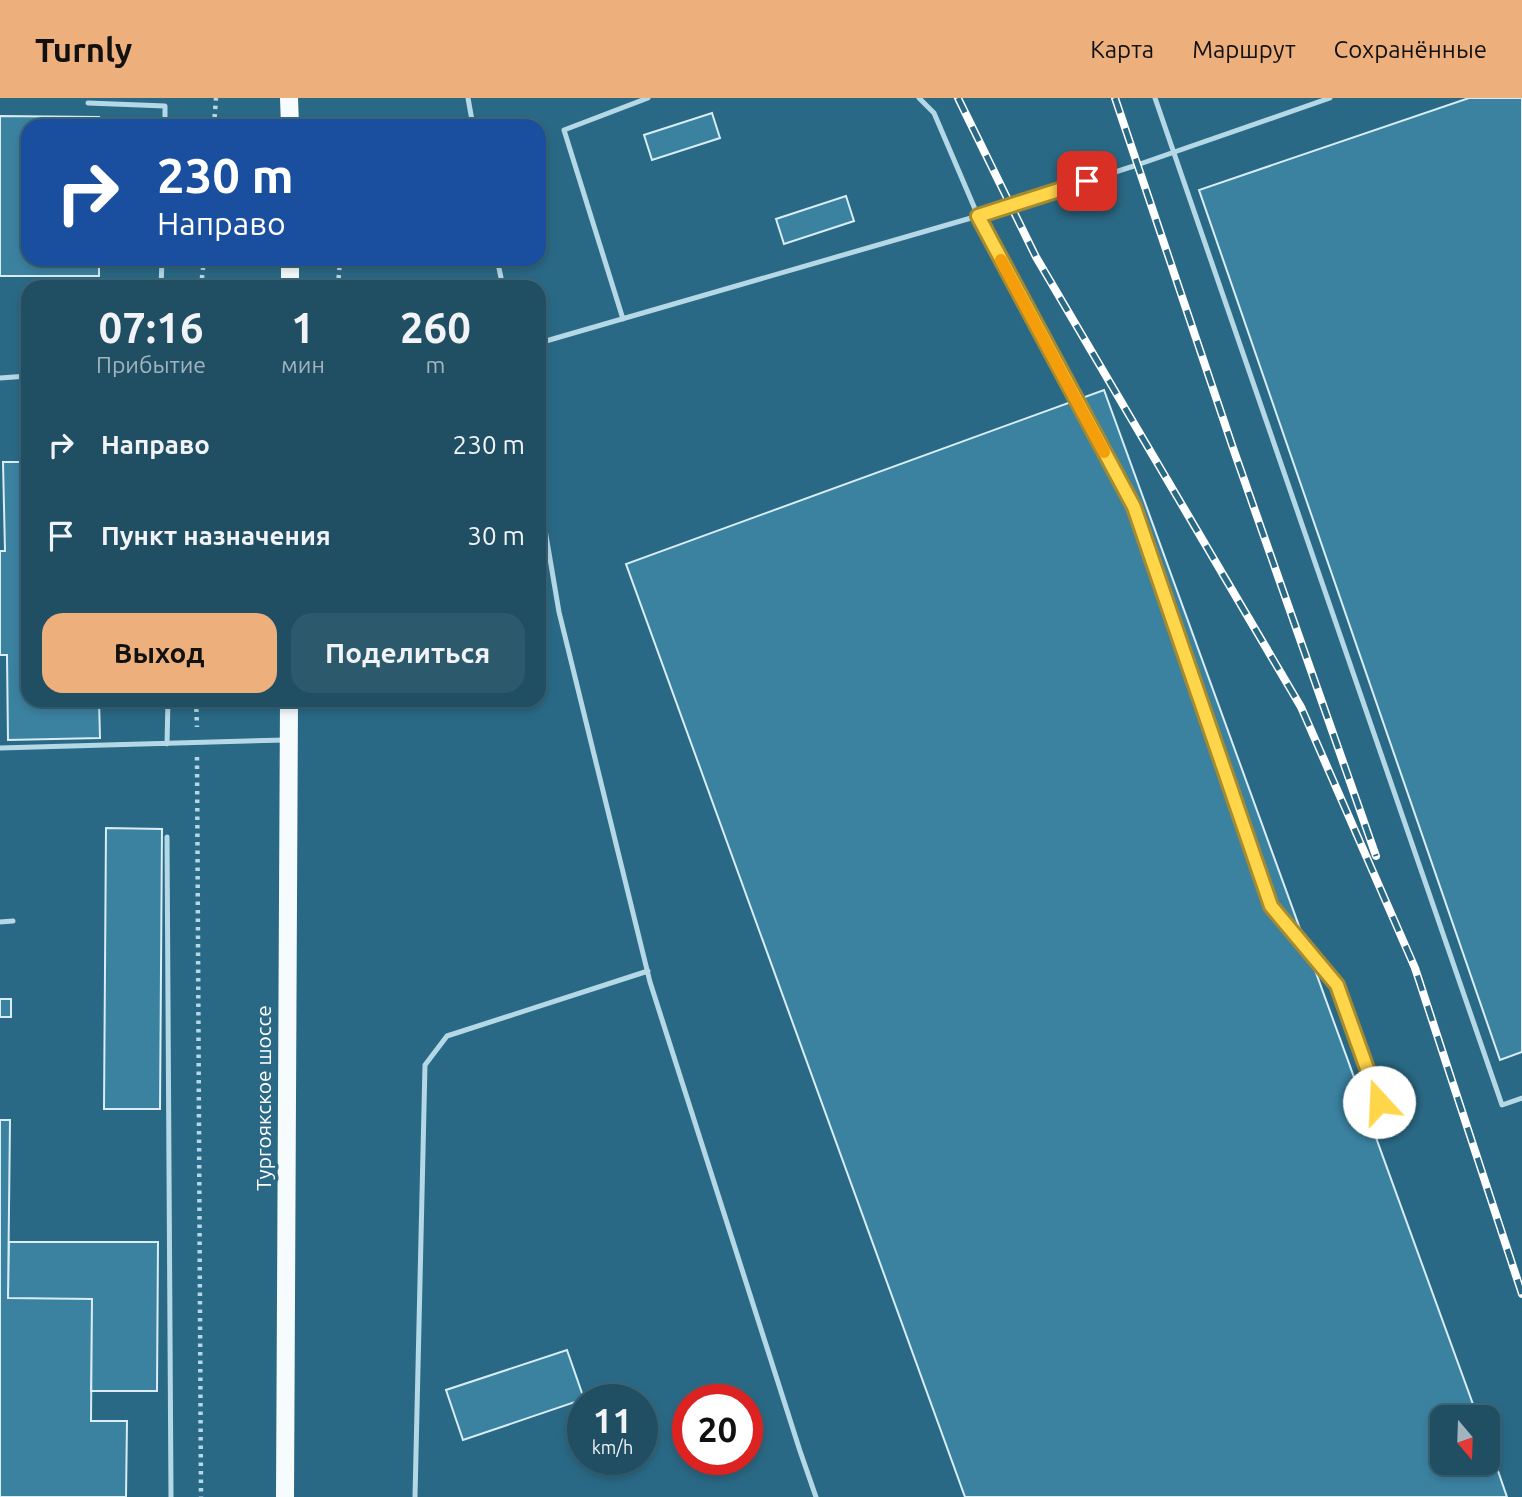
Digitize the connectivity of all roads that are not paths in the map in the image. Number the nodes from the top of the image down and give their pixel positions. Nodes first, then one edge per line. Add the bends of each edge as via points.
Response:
1 (289, 98) edge
2 (468, 98) edge
3 (648, 98) edge
4 (919, 98) edge
5 (1155, 98) edge
6 (1329, 98) edge
7 (88, 103) dead end
8 (165, 119) edge
9 (290, 119) edge
10 (472, 119) edge
11 (1174, 152) junction
12 (978, 216) junction
13 (624, 319) junction
14 (546, 341) edge
15 (21, 376) edge
16 (0, 378) edge
17 (546, 535) edge
18 (168, 707) edge
19 (289, 707) edge
20 (289, 740) junction
21 (167, 744) junction
22 (0, 748) edge
23 (167, 836) dead end
24 (13, 921) dead end
25 (0, 922) edge
26 (648, 971) junction
27 (1522, 1098) edge
28 (1387, 1125) dead end
29 (171, 1497) edge
30 (285, 1497) edge
31 (415, 1497) edge
32 (816, 1497) edge

1 - 9 main road
2 - 10 lane
3 - 13 lane via 564,130
4 - 12 lane via 934,113
5 - 11 lane
6 - 11 lane
7 - 8 lane via 165,106
11 - 12 lane
11 - 27 lane via 1502,1105
12 - 13 lane
12 - 28 lane via 1134,507 1271,906 1337,985
13 - 14 lane
15 - 16 lane
17 - 26 lane via 559,612
18 - 21 lane
19 - 20 main road, Тургоякское шоссе
20 - 21 lane
20 - 30 main road, Тургоякское шоссе
21 - 22 lane
23 - 29 lane
24 - 25 lane
26 - 31 lane via 447,1036 425,1065
26 - 32 lane

